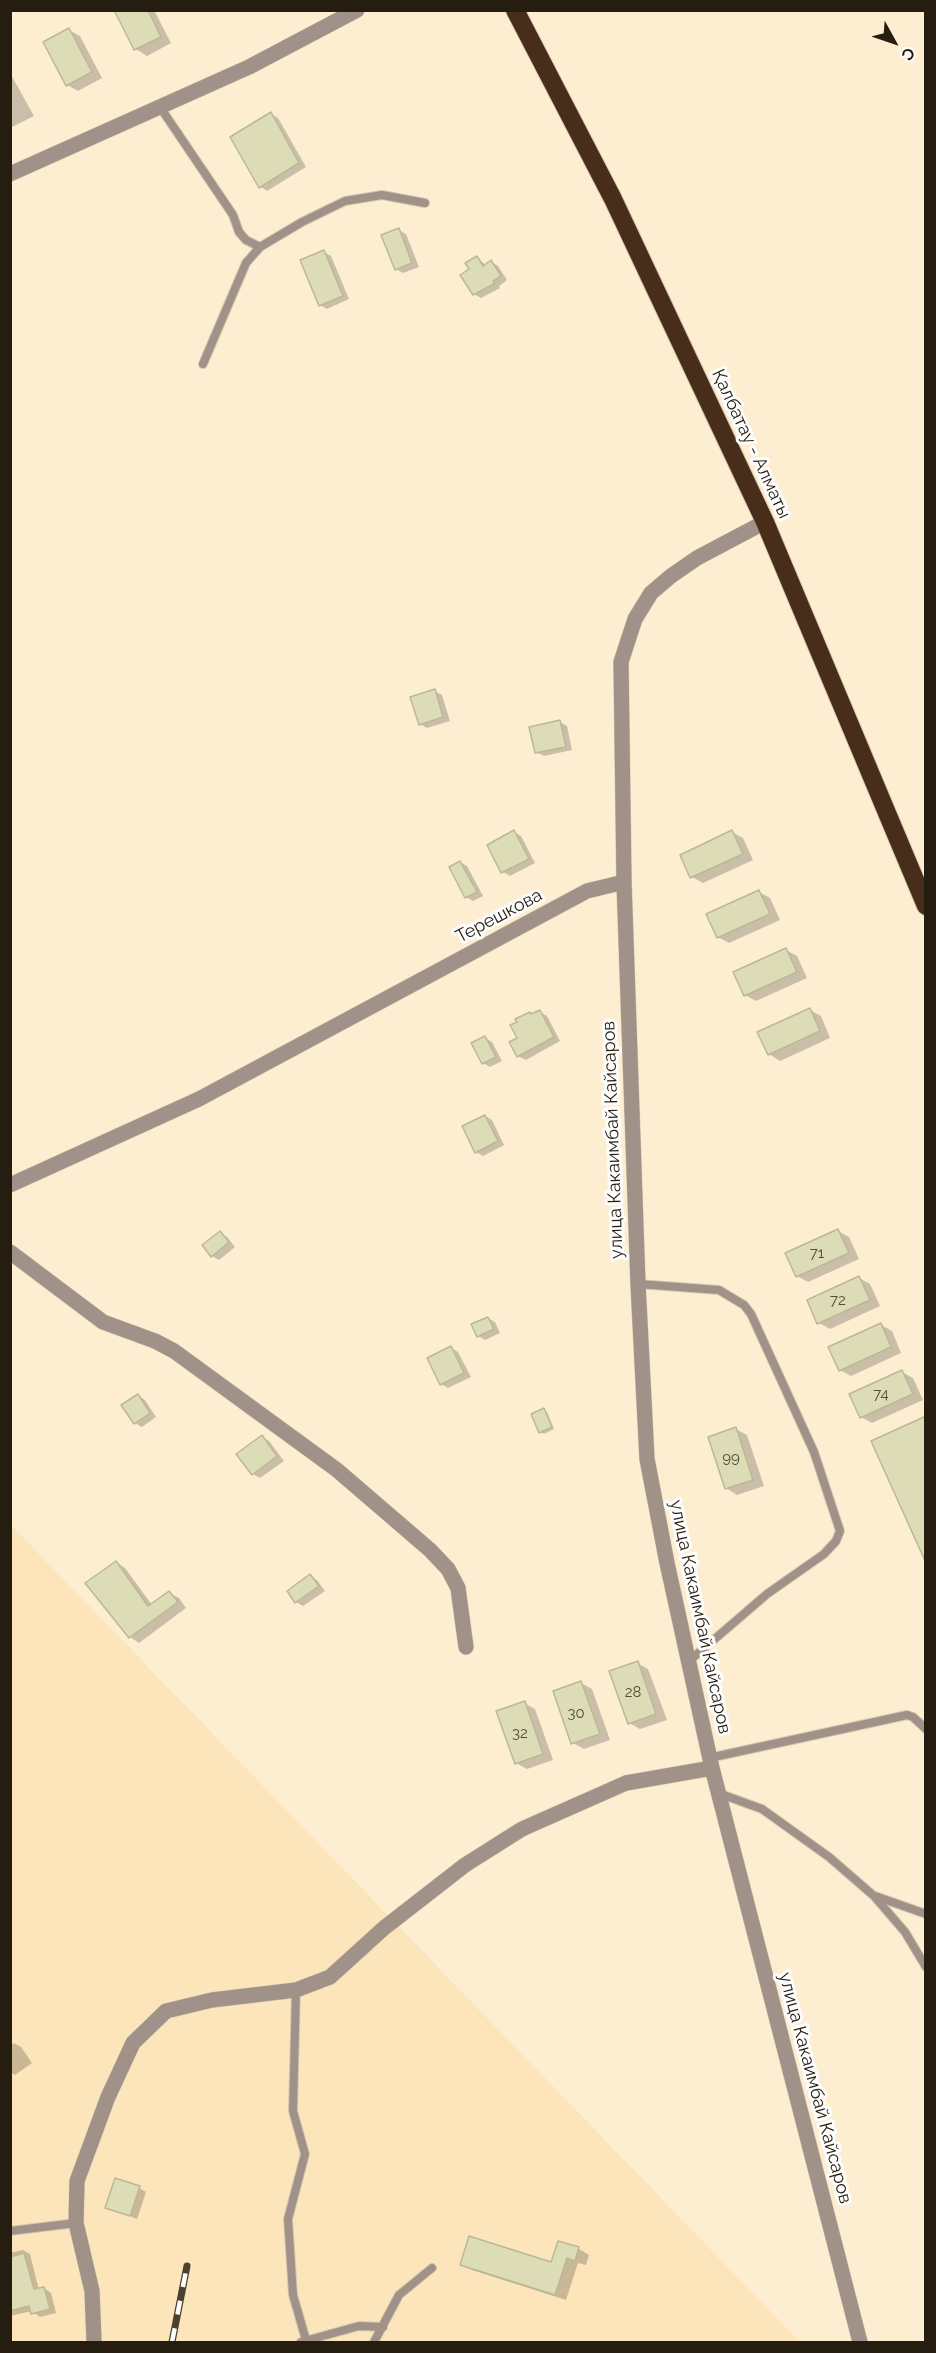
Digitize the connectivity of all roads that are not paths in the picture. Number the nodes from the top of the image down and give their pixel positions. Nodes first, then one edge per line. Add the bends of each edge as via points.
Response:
1 (357, 10) edge
2 (515, 10) edge
3 (160, 107) junction
4 (10, 174) edge
5 (424, 203) dead end
6 (260, 246) junction
7 (203, 364) dead end
8 (765, 522) junction
9 (624, 882) junction
10 (926, 906) edge
11 (10, 1185) edge
12 (10, 1252) edge
13 (638, 1284) junction
14 (466, 1647) dead end
15 (688, 1662) junction
16 (926, 1729) edge
17 (711, 1763) junction
18 (718, 1793) junction
19 (874, 1896) junction
20 (926, 1914) edge
21 (926, 1967) edge
22 (296, 1990) junction
23 (76, 2223) junction
24 (10, 2231) edge
25 (432, 2268) dead end
26 (383, 2326) junction
27 (303, 2342) edge
28 (94, 2343) edge
29 (374, 2343) edge
30 (860, 2343) edge

1 - 3 street via 249,67
2 - 8 highway, Қалбатау - Алматы via 613,199
3 - 4 street
3 - 6 lane via 233,215 239,232
5 - 6 lane via 382,195 345,201
6 - 7 lane via 246,263
8 - 9 street via 670,576 651,593 636,619 621,662
8 - 10 highway, Қалбатау - Алматы
9 - 11 street, Терешкова via 586,891 199,1099
9 - 13 street, улица Какаимбай Кайсаров
12 - 14 street via 103,1322 174,1351 337,1470 430,1550 448,1569 458,1588
13 - 15 street, улица Какаимбай Кайсаров via 647,1459
13 - 15 lane via 719,1290 752,1314 814,1452 840,1531 824,1554 767,1594
15 - 17 street, улица Какаимбай Кайсаров
16 - 17 lane via 907,1715
17 - 18 street, улица Какаимбай Кайсаров
17 - 22 street via 626,1783 522,1829 465,1864 330,1977
18 - 19 lane via 762,1809 829,1857
18 - 30 street, улица Какаимбай Кайсаров
19 - 20 lane
19 - 21 lane via 905,1932
22 - 23 street via 212,2000 166,2011 133,2043 77,2181
22 - 27 lane via 292,2111 304,2154 288,2219 293,2295
23 - 24 lane
23 - 28 street via 92,2291
25 - 26 lane via 399,2295
26 - 27 lane via 359,2326
26 - 29 lane

